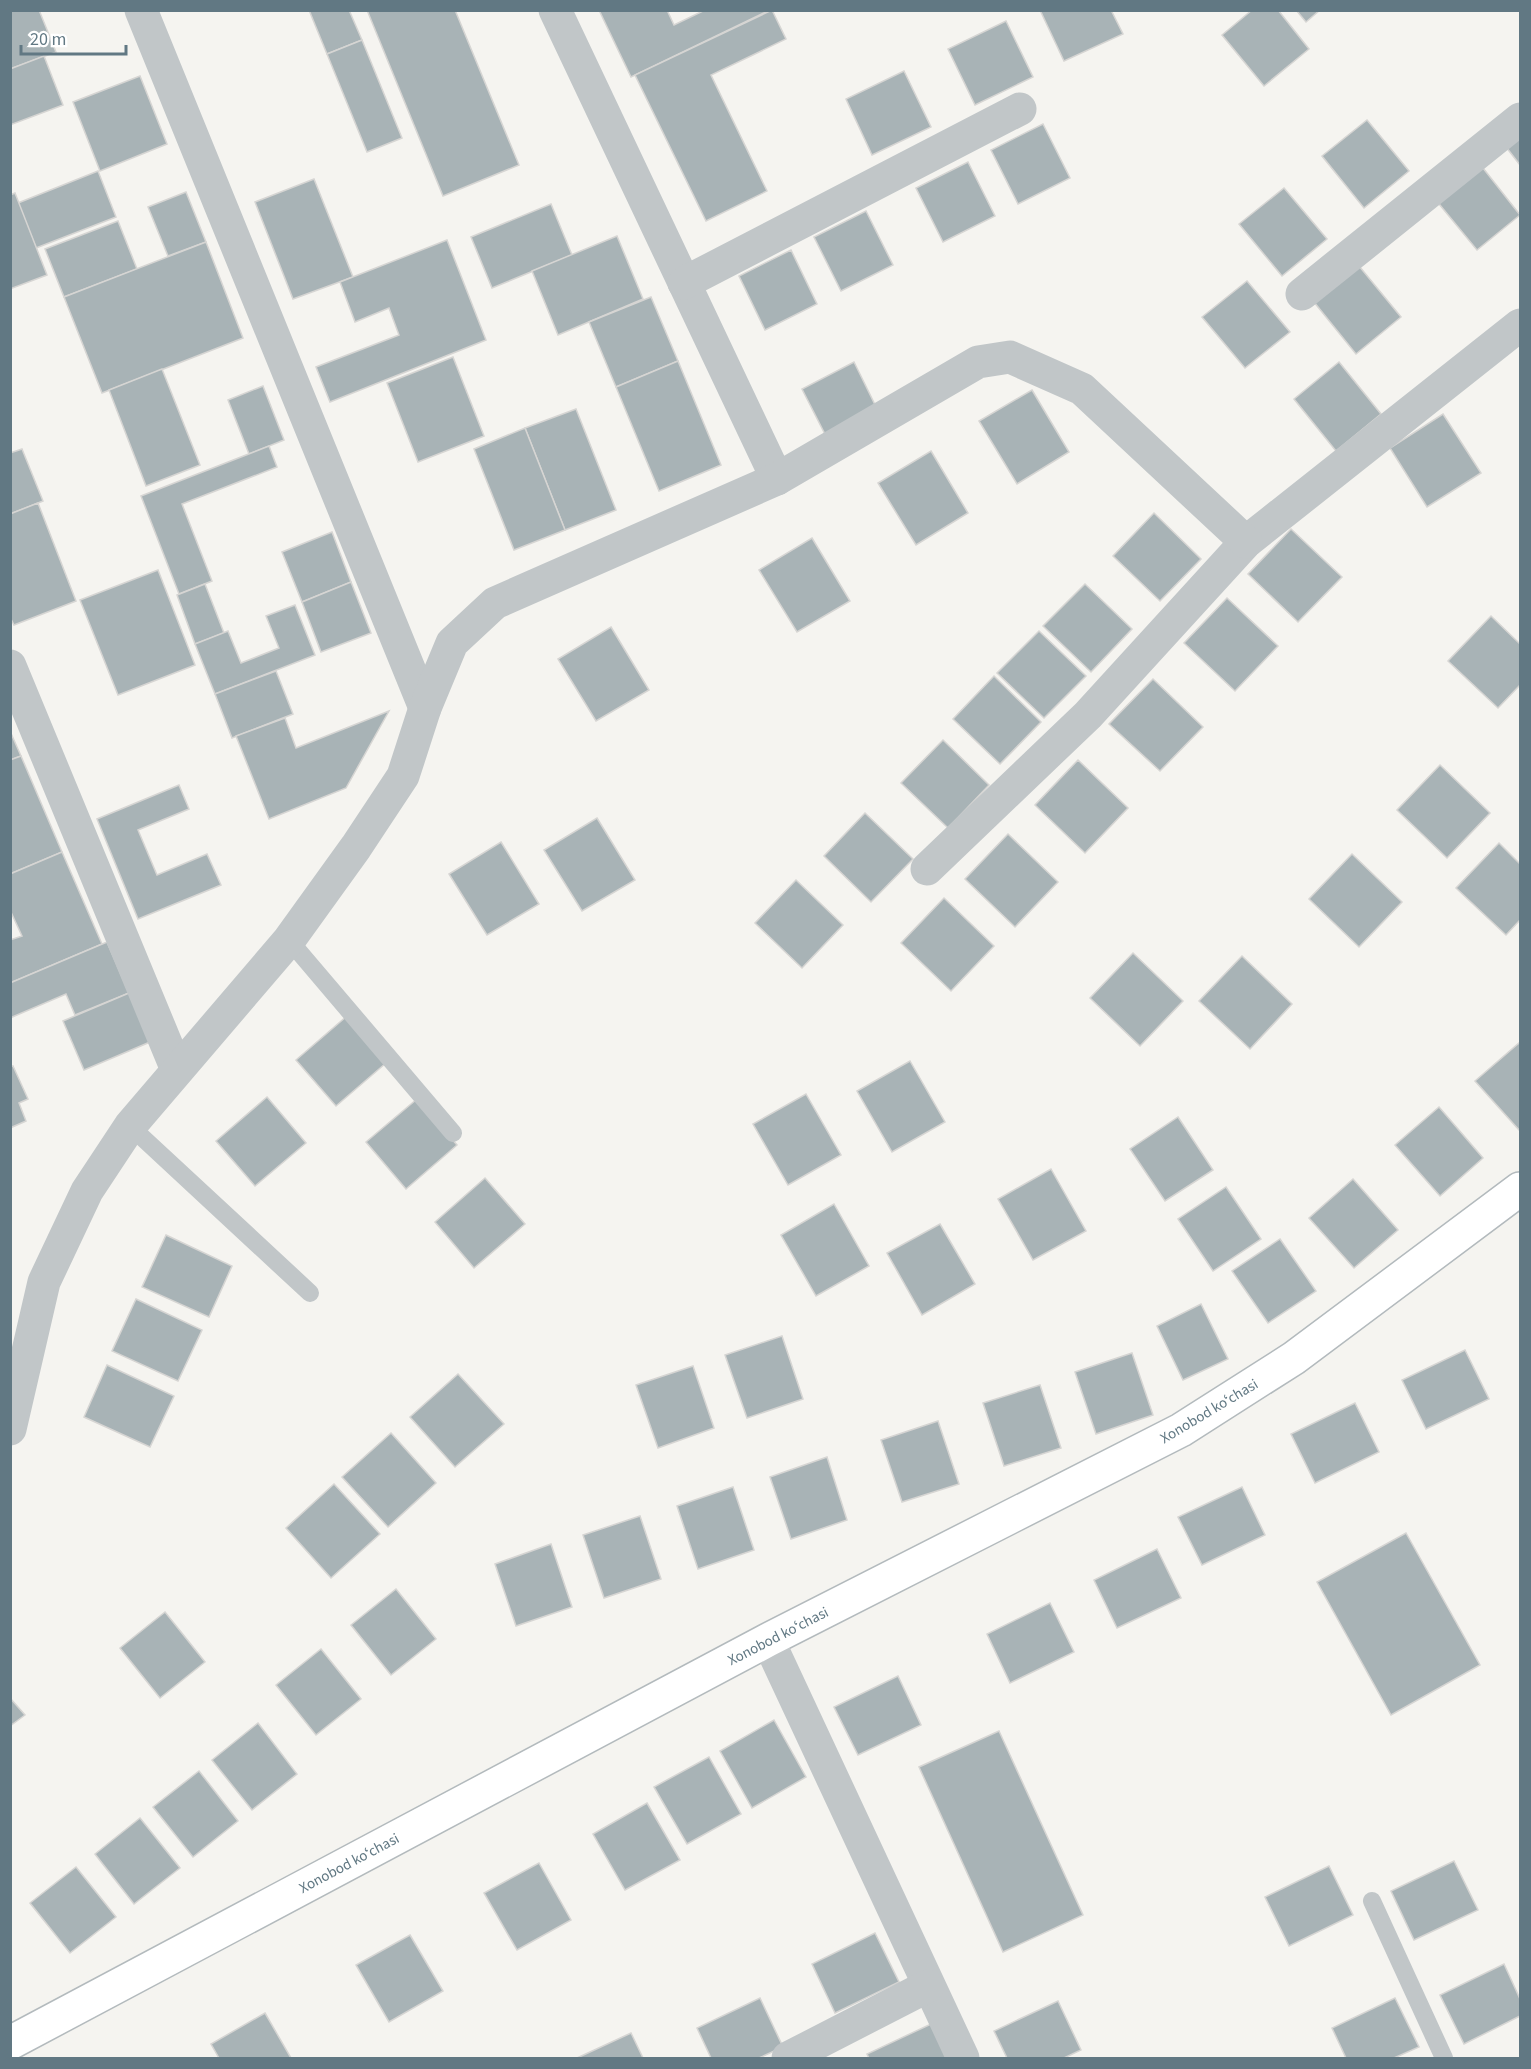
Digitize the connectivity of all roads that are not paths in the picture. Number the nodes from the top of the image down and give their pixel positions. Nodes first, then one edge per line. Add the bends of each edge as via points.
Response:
1 (141, 10) edge
2 (555, 10) edge
3 (1020, 109) dead end
4 (1521, 119) edge
5 (684, 283) junction
6 (1302, 294) dead end
7 (1521, 325) edge
8 (777, 479) junction
9 (1246, 542) junction
10 (10, 666) edge
11 (424, 708) junction
12 (927, 869) dead end
13 (289, 940) junction
14 (177, 1070) junction
15 (130, 1126) junction
16 (453, 1133) dead end
17 (1521, 1189) edge
18 (310, 1293) dead end
19 (10, 1429) edge
20 (768, 1640) junction
21 (1371, 1901) dead end
22 (928, 1986) junction
23 (10, 2043) edge
24 (788, 2058) edge
25 (963, 2058) edge
26 (1444, 2058) edge

1 - 11 street
2 - 5 street
3 - 5 street
4 - 6 street
5 - 8 street
7 - 9 street
8 - 9 street via 978,362 1010,357 1082,389
8 - 11 street via 495,603 452,643
9 - 12 street via 1088,715
10 - 14 street
11 - 13 street via 402,776
13 - 14 street
13 - 16 lane
14 - 15 street
15 - 18 lane
15 - 19 street via 87,1191 44,1282
17 - 20 main road, Xonobod koʻchasi via 1294,1358 1181,1430
20 - 22 street
20 - 23 main road, Xonobod koʻchasi
21 - 26 lane
22 - 24 street
22 - 25 street

